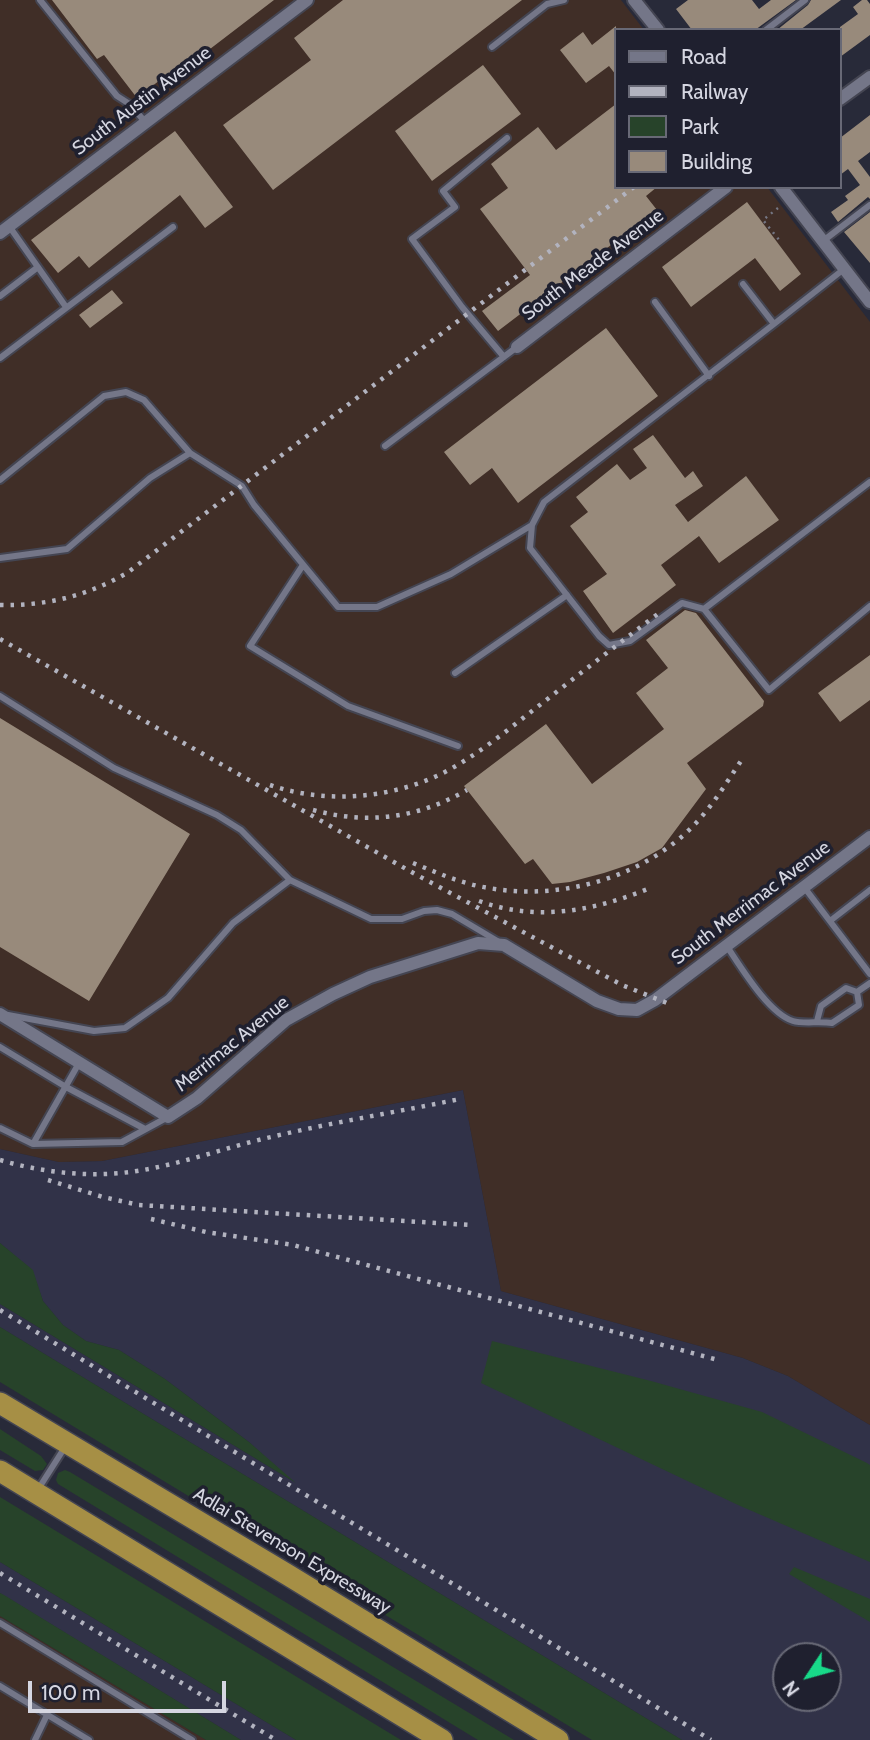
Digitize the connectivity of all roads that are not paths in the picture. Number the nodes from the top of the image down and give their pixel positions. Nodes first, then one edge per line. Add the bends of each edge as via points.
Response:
1 (40, 0) edge
2 (307, 0) edge
3 (564, 0) edge
4 (805, 0) edge
5 (637, 1) edge
6 (657, 28) edge
7 (769, 28) edge
8 (492, 47) dead end
9 (870, 77) edge
10 (842, 98) edge
11 (145, 122) junction
12 (507, 138) dead end
13 (723, 189) edge
14 (783, 189) edge
15 (870, 205) edge
16 (173, 227) dead end
17 (5, 229) edge
18 (822, 241) junction
19 (38, 267) junction
20 (845, 269) junction
21 (743, 284) dead end
22 (0, 296) edge
23 (655, 302) dead end
24 (870, 302) edge
25 (66, 307) junction
26 (774, 324) junction
27 (517, 347) joint
28 (504, 357) junction
29 (0, 358) edge
30 (709, 376) junction
31 (385, 446) dead end
32 (190, 453) junction
33 (0, 480) edge
34 (870, 482) edge
35 (532, 525) junction
36 (0, 558) edge
37 (303, 565) junction
38 (567, 595) junction
39 (870, 606) edge
40 (704, 609) junction
41 (455, 673) dead end
42 (0, 695) edge
43 (458, 746) dead end
44 (870, 837) edge
45 (290, 880) junction
46 (804, 887) junction
47 (870, 890) edge
48 (830, 921) junction
49 (504, 945) junction
50 (726, 945) junction
51 (870, 974) edge
52 (870, 983) edge
53 (857, 992) junction
54 (0, 1013) edge
55 (817, 1021) junction
56 (0, 1047) edge
57 (79, 1063) junction
58 (66, 1087) junction
59 (168, 1117) junction
60 (0, 1128) edge
61 (145, 1129) junction
62 (33, 1144) junction
63 (0, 1403) edge
64 (67, 1443) junction
65 (0, 1471) edge
66 (36, 1493) junction
67 (0, 1623) edge
68 (0, 1686) edge
69 (47, 1715) junction
70 (35, 1740) edge
71 (89, 1740) edge
72 (192, 1740) edge
73 (442, 1740) edge
74 (558, 1740) edge

1 - 11 lane via 117,96
2 - 11 street, South Austin Avenue
3 - 8 lane via 547,4
4 - 7 lane
5 - 6 street
9 - 10 street
11 - 17 street, South Austin Avenue
12 - 28 lane via 443,191 456,207 412,239
13 - 27 street, South Meade Avenue
14 - 18 street
15 - 18 lane
16 - 25 lane
17 - 19 lane
18 - 20 street
19 - 22 lane
19 - 25 lane
20 - 24 street
20 - 26 lane
21 - 26 lane
23 - 30 lane
25 - 29 lane
26 - 30 lane
27 - 28 lane
28 - 31 lane
30 - 35 lane via 544,502
32 - 33 lane via 144,400 126,392 103,396
32 - 36 lane via 150,478 66,550
32 - 37 lane via 242,486
34 - 40 lane
35 - 37 lane via 451,574 377,607 338,607
35 - 38 lane via 530,548
37 - 43 lane via 250,646 348,706
38 - 40 lane via 609,645 630,641 682,603
38 - 41 lane
39 - 40 lane via 769,690
42 - 45 lane via 114,768 241,830
44 - 46 street, South Merrimac Avenue
45 - 49 lane via 371,919 402,919 437,910 452,914
45 - 54 lane via 233,923 168,998 125,1028 82,1029
46 - 48 lane
46 - 50 street, South Merrimac Avenue
47 - 48 lane
48 - 51 lane
49 - 50 street, South Merrimac Avenue via 597,1001 637,1010
49 - 59 street, Merrimac Avenue via 478,943 370,977 333,994 286,1020 197,1098
50 - 55 lane via 780,1013 792,1021
52 - 53 lane
53 - 55 lane via 846,988 821,1006
53 - 55 lane via 859,1005 848,1013 832,1023
54 - 57 street, Merrimac Avenue
56 - 58 lane
57 - 58 lane
57 - 59 street, Merrimac Avenue
58 - 61 lane
58 - 62 lane
59 - 61 lane
60 - 62 lane
61 - 62 lane via 122,1142
63 - 64 highway, Adlai Stevenson Expressway
64 - 66 lane
64 - 74 highway, Adlai Stevenson Expressway
65 - 66 highway
66 - 73 highway
67 - 72 lane
68 - 69 lane
69 - 70 lane
69 - 71 lane

